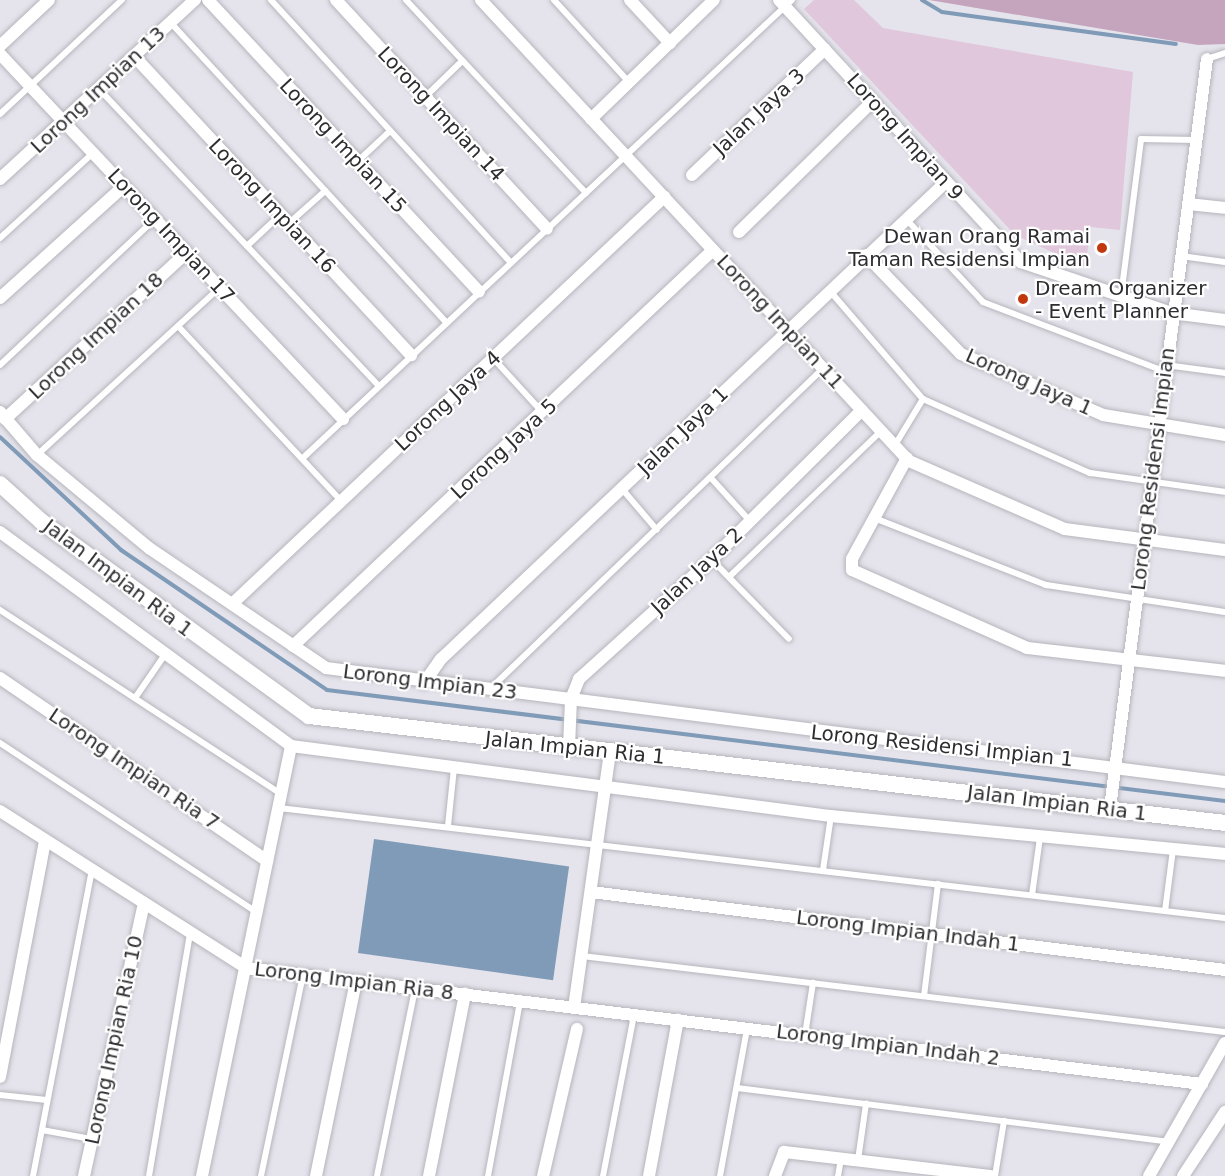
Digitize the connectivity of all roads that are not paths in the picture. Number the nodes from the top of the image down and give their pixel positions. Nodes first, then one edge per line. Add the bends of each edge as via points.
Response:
1 (49, 0) edge
2 (122, 0) edge
3 (195, 0) edge
4 (208, 0) edge
5 (271, 0) edge
6 (336, 0) edge
7 (406, 0) edge
8 (481, 0) edge
9 (554, 0) edge
10 (630, 0) edge
11 (710, 2) edge
12 (786, 2) edge
13 (171, 22) junction
14 (670, 43) junction
15 (0, 46) edge
16 (825, 49) junction
17 (1225, 53) edge
18 (0, 54) edge
19 (134, 56) junction
20 (1207, 58) joint
21 (462, 61) junction
22 (629, 82) junction
23 (31, 87) junction
24 (99, 89) junction
25 (425, 97) junction
26 (873, 101) junction
27 (0, 114) edge
28 (591, 119) junction
29 (63, 121) junction
30 (390, 131) junction
31 (1196, 140) junction
32 (93, 153) junction
33 (626, 156) junction
34 (357, 162) junction
35 (692, 175) dead end
36 (0, 180) edge
37 (946, 182) junction
38 (124, 186) junction
39 (325, 191) junction
40 (586, 193) junction
41 (664, 197) junction
42 (1188, 204) junction
43 (1225, 208) edge
44 (155, 219) junction
45 (906, 219) junction
46 (284, 220) junction
47 (547, 229) junction
48 (739, 232) dead end
49 (0, 238) edge
50 (247, 246) junction
51 (713, 250) junction
52 (186, 253) junction
53 (866, 255) junction
54 (1181, 256) junction
55 (1225, 262) edge
56 (511, 263) junction
57 (219, 288) junction
58 (829, 291) junction
59 (479, 292) junction
60 (1121, 296) junction
61 (0, 298) edge
62 (1172, 313) junction
63 (1225, 320) edge
64 (446, 322) junction
65 (178, 326) junction
66 (787, 329) junction
67 (411, 355) junction
68 (493, 358) junction
69 (0, 365) edge
70 (823, 368) junction
71 (1166, 369) junction
72 (1225, 373) edge
73 (378, 386) junction
74 (923, 399) junction
75 (862, 410) junction
76 (543, 413) junction
77 (3, 415) edge
78 (343, 419) junction
79 (1159, 428) junction
80 (881, 431) junction
81 (1225, 435) edge
82 (895, 446) junction
83 (37, 455) junction
84 (305, 456) junction
85 (907, 458) junction
86 (711, 478) junction
87 (1152, 485) junction
88 (0, 487) edge
89 (623, 490) junction
90 (1225, 492) edge
91 (341, 501) junction
92 (873, 518) junction
93 (750, 521) junction
94 (657, 530) junction
95 (0, 532) edge
96 (1144, 540) junction
97 (1225, 550) edge
98 (712, 559) junction
99 (729, 577) junction
100 (1136, 600) junction
101 (232, 604) junction
102 (0, 610) edge
103 (1225, 612) edge
104 (789, 639) dead end
105 (293, 646) junction
106 (164, 656) junction
107 (1129, 659) junction
108 (1225, 671) edge
109 (0, 678) edge
110 (424, 683) junction
111 (488, 691) junction
112 (135, 698) junction
113 (571, 699) junction
114 (768, 727) joint
115 (570, 739) junction
116 (0, 743) edge
117 (291, 746) junction
118 (610, 752) junction
119 (454, 768) junction
120 (1115, 771) junction
121 (1225, 782) edge
122 (605, 789) junction
123 (281, 794) junction
124 (1111, 801) junction
125 (278, 808) junction
126 (0, 811) edge
127 (831, 816) junction
128 (1225, 823) edge
129 (448, 826) junction
130 (1041, 833) junction
131 (45, 840) junction
132 (597, 842) junction
133 (1173, 849) junction
134 (1225, 854) edge
135 (267, 861) junction
136 (92, 870) junction
137 (823, 870) junction
138 (938, 884) junction
139 (591, 892) junction
140 (1032, 895) junction
141 (144, 904) junction
142 (1165, 911) junction
143 (256, 912) junction
144 (1225, 918) edge
145 (190, 933) junction
146 (932, 934) junction
147 (581, 956) junction
148 (246, 968) junction
149 (1225, 970) edge
150 (303, 975) junction
151 (356, 981) junction
152 (813, 983) junction
153 (415, 988) junction
154 (465, 994) junction
155 (924, 996) junction
156 (520, 1001) junction
157 (574, 1008) junction
158 (634, 1015) junction
159 (678, 1020) junction
160 (747, 1028) junction
161 (577, 1029) dead end
162 (1225, 1032) edge
163 (805, 1035) junction
164 (1225, 1043) edge
165 (0, 1077) edge
166 (1202, 1084) junction
167 (737, 1088) junction
168 (0, 1095) edge
169 (47, 1100) junction
170 (866, 1104) junction
171 (1225, 1113) edge
172 (1004, 1121) junction
173 (42, 1130) junction
174 (91, 1139) junction
175 (1169, 1142) junction
176 (842, 1158) junction
177 (858, 1160) junction
178 (33, 1176) edge
179 (84, 1176) edge
180 (149, 1176) edge
181 (202, 1176) edge
182 (261, 1176) edge
183 (316, 1176) edge
184 (377, 1176) edge
185 (429, 1176) edge
186 (488, 1176) edge
187 (543, 1176) edge
188 (603, 1176) edge
189 (649, 1176) edge
190 (720, 1176) edge
191 (775, 1176) edge
192 (838, 1176) edge
193 (993, 1176) edge
194 (1149, 1176) edge
195 (1183, 1176) edge

1 - 15 street
2 - 23 lane
3 - 13 street, Lorong Impian 13
4 - 34 street, Lorong Impian 15
5 - 30 lane
6 - 25 street, Lorong Impian 14
7 - 21 lane
8 - 28 street, Lorong Impian 11
9 - 22 lane
10 - 14 street
11 - 14 street
12 - 16 street, Lorong Impian 9
12 - 33 lane
13 - 19 street, Lorong Impian 13
13 - 39 lane
14 - 22 street
16 - 26 street, Lorong Impian 9
16 - 35 street, Jalan Jaya 3
17 - 20 lane
18 - 23 street, Lorong Impian 17
19 - 24 street, Lorong Impian 13
19 - 46 street, Lorong Impian 16
20 - 31 street, Lorong Residensi Impian
21 - 25 lane
21 - 40 lane
22 - 28 street
23 - 27 lane
23 - 29 street, Lorong Impian 17
24 - 29 street, Lorong Impian 13
24 - 50 lane
25 - 47 street, Lorong Impian 14
26 - 37 street, Lorong Impian 9
26 - 48 street
28 - 33 street, Lorong Impian 11
29 - 32 street, Lorong Impian 17
29 - 36 street, Lorong Impian 13
30 - 34 lane
30 - 56 lane
31 - 42 street, Lorong Residensi Impian
31 - 60 lane via 1141,139
32 - 38 street, Lorong Impian 17
32 - 49 lane
33 - 40 lane
33 - 41 street, Lorong Impian 11
34 - 59 street, Lorong Impian 15
37 - 45 street, Jalan Jaya 1
37 - 60 street, Lorong Impian 9 via 1021,262
38 - 44 street, Lorong Impian 17
38 - 61 street
39 - 46 lane
39 - 64 lane
40 - 47 lane
41 - 51 street, Lorong Impian 11
41 - 68 street, Lorong Jaya 4
42 - 43 street
42 - 54 street, Lorong Residensi Impian
44 - 52 street, Lorong Impian 17
44 - 69 lane
45 - 53 street, Jalan Jaya 1
45 - 71 lane via 983,302
46 - 50 lane
46 - 67 street, Lorong Impian 16
47 - 56 lane
50 - 73 lane
51 - 66 street, Lorong Impian 11
51 - 76 street, Lorong Jaya 5
52 - 57 street, Lorong Impian 17
52 - 77 street, Lorong Impian 18
53 - 58 street, Jalan Jaya 1
53 - 79 street, Lorong Jaya 1 via 961,354 1103,415
54 - 55 lane
54 - 62 street, Lorong Residensi Impian
56 - 59 lane
57 - 65 lane
57 - 78 street, Lorong Impian 17
58 - 66 street, Jalan Jaya 1
58 - 74 lane
59 - 64 lane
60 - 62 street, Lorong Impian 9
62 - 63 street, Lorong Impian 9
62 - 71 street, Lorong Residensi Impian
64 - 67 lane
65 - 83 lane
65 - 84 lane
66 - 70 street, Lorong Impian 11
66 - 89 street, Jalan Jaya 1
67 - 73 lane
68 - 76 lane
68 - 91 street, Lorong Jaya 4
70 - 75 street, Lorong Impian 11
70 - 86 lane
71 - 72 lane
71 - 79 street, Lorong Residensi Impian
73 - 78 lane
74 - 82 lane
74 - 87 lane via 1090,473
75 - 80 street, Lorong Impian 11
75 - 93 street, Jalan Jaya 2
76 - 105 street, Lorong Jaya 5
77 - 83 street, Lorong Impian 23
78 - 84 lane
79 - 81 street, Lorong Jaya 1
79 - 87 street, Lorong Residensi Impian
80 - 82 street, Lorong Impian 11
80 - 99 lane
82 - 85 street, Lorong Impian 11
83 - 101 street, Lorong Impian 23 via 149,548
84 - 91 lane
85 - 92 street
85 - 96 street, Lorong Impian 11 via 1065,529
86 - 93 lane
86 - 94 lane
87 - 90 lane
87 - 96 street, Lorong Residensi Impian
88 - 115 street, Jalan Impian Ria 1 via 42,522 309,716
89 - 94 lane
89 - 110 street, Jalan Jaya 1 via 441,659
91 - 101 street, Lorong Jaya 4
92 - 100 lane via 1046,585
92 - 107 street via 852,570 1027,648
93 - 98 street, Jalan Jaya 2
94 - 111 lane
95 - 106 street, Jalan Impian Ria 1
96 - 97 street, Lorong Impian 11
96 - 100 street, Lorong Residensi Impian
98 - 99 lane
98 - 113 street, Jalan Jaya 2 via 579,680
99 - 104 lane
100 - 103 lane
100 - 107 street, Lorong Residensi Impian
101 - 105 street, Lorong Impian 23
102 - 112 lane
105 - 110 street, Lorong Impian 23 via 326,668
106 - 112 lane
106 - 117 street, Jalan Impian Ria 1
107 - 108 street
107 - 120 street, Lorong Residensi Impian
109 - 135 street, Lorong Impian Ria 7
110 - 111 street, Lorong Impian 23
111 - 113 street, Lorong Impian 23
112 - 123 lane
113 - 114 street, Lorong Impian 23
113 - 115 street
114 - 120 street, Lorong Residensi Impian 1
115 - 118 street, Jalan Impian Ria 1
116 - 143 lane
117 - 119 street, Jalan Impian Ria 1
117 - 123 street
118 - 122 street
118 - 124 street, Jalan Impian Ria 1
119 - 122 street, Jalan Impian Ria 1
119 - 129 lane
120 - 121 street, Lorong Residensi Impian 1
120 - 124 street, Lorong Residensi Impian
122 - 127 street, Jalan Impian Ria 1
122 - 132 street
123 - 125 street
124 - 128 street, Jalan Impian Ria 1
125 - 129 lane
125 - 135 street
126 - 131 street, Lorong Impian Ria 8
127 - 130 street, Jalan Impian Ria 1
127 - 137 lane
129 - 132 lane
130 - 133 street, Jalan Impian Ria 1
130 - 140 lane
131 - 136 street, Lorong Impian Ria 8
131 - 165 street
132 - 137 lane
132 - 139 street
133 - 134 street, Jalan Impian Ria 1
133 - 142 lane
135 - 143 street
136 - 141 street, Lorong Impian Ria 8
136 - 169 lane
137 - 138 lane
138 - 140 lane
138 - 146 lane
139 - 146 street, Lorong Impian Indah 1
139 - 147 street
140 - 142 lane
141 - 145 street, Lorong Impian Ria 8
141 - 174 street, Lorong Impian Ria 10
142 - 144 lane
143 - 148 street
145 - 148 street, Lorong Impian Ria 8
145 - 180 lane
146 - 149 street, Lorong Impian Indah 1
146 - 155 lane
147 - 152 lane
147 - 157 street
148 - 150 street, Lorong Impian Ria 8
148 - 181 street
150 - 151 street, Lorong Impian Ria 8
150 - 182 lane
151 - 153 street, Lorong Impian Ria 8
151 - 183 street
152 - 155 lane
152 - 163 lane
153 - 154 street, Lorong Impian Ria 8
153 - 184 lane
154 - 156 street, Lorong Impian Ria 8
154 - 185 street
155 - 162 lane
156 - 157 street, Lorong Impian Ria 8
156 - 186 lane
157 - 158 street, Lorong Impian Indah 2
158 - 159 street, Lorong Impian Indah 2
158 - 188 lane
159 - 160 street, Lorong Impian Indah 2
159 - 189 street
160 - 163 street, Lorong Impian Indah 2
160 - 167 lane
161 - 187 street
163 - 166 street, Lorong Impian Indah 2
164 - 166 street
166 - 175 street
167 - 170 lane
167 - 190 lane
168 - 169 lane
169 - 173 lane
170 - 172 lane
170 - 177 lane
171 - 195 street
172 - 175 lane
172 - 193 lane
173 - 174 lane
173 - 178 lane
174 - 179 street, Lorong Impian Ria 10
175 - 194 street
176 - 177 street
176 - 191 street via 784,1152
176 - 192 lane
177 - 193 street

